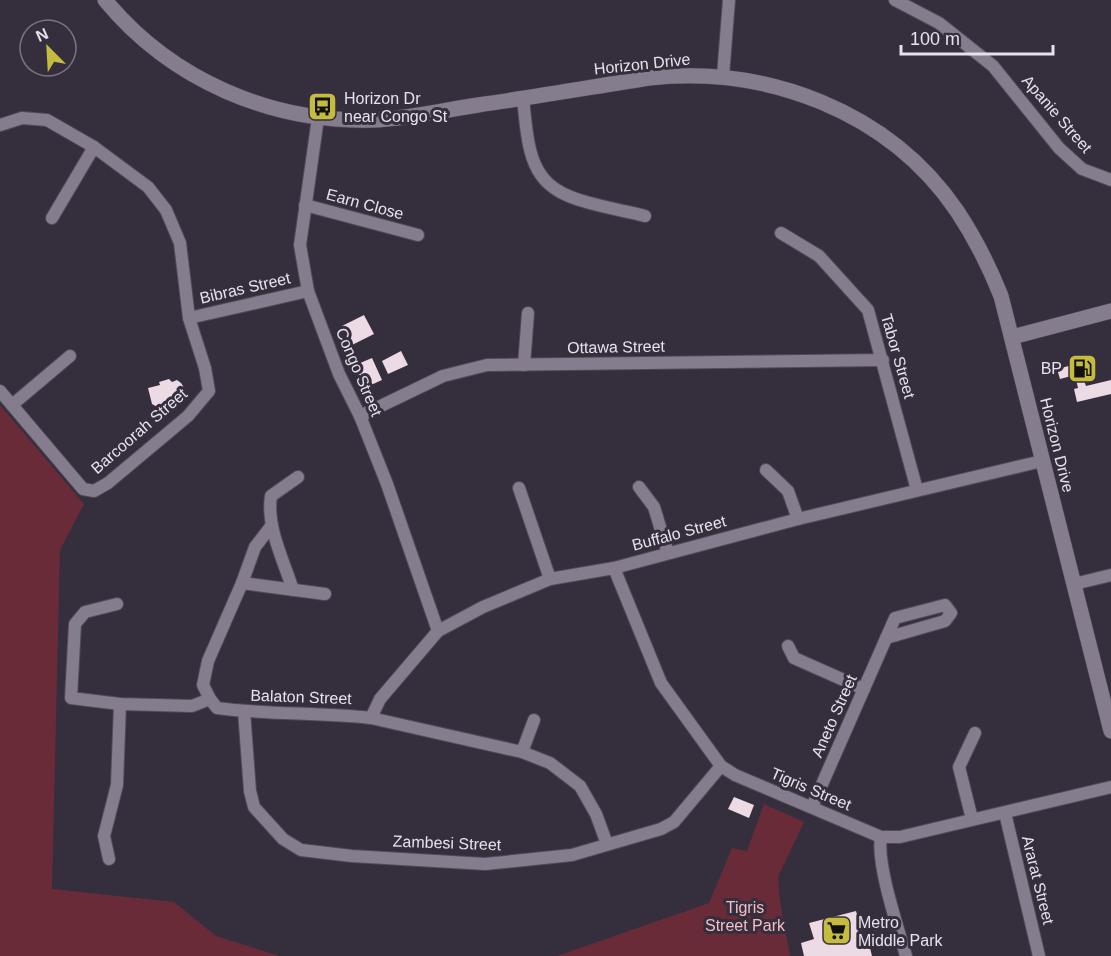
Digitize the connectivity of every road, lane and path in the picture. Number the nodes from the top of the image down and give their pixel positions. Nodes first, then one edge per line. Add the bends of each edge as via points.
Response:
1 (105, 0) edge
2 (729, 0) edge
3 (895, 0) edge
4 (723, 76) junction
5 (523, 98) junction
6 (318, 118) junction
7 (0, 125) edge
8 (94, 147) junction
9 (1111, 180) edge
10 (305, 205) junction
11 (645, 216) dead end
12 (52, 218) dead end
13 (781, 233) dead end
14 (418, 235) dead end
15 (308, 291) junction
16 (1111, 311) edge
17 (528, 313) dead end
18 (189, 318) junction
19 (1012, 337) junction
20 (70, 356) dead end
21 (883, 360) junction
22 (524, 365) junction
23 (0, 391) edge
24 (12, 405) junction
25 (360, 416) junction
26 (1042, 461) junction
27 (766, 471) dead end
28 (298, 477) dead end
29 (639, 487) dead end
30 (519, 488) dead end
31 (917, 490) junction
32 (798, 519) junction
33 (272, 525) junction
34 (668, 553) junction
35 (614, 568) junction
36 (1111, 574) edge
37 (550, 579) junction
38 (242, 583) junction
39 (1074, 584) junction
40 (293, 590) junction
41 (325, 594) dead end
42 (117, 604) dead end
43 (438, 631) junction
44 (886, 638) junction
45 (788, 646) dead end
46 (864, 689) junction
47 (210, 699) junction
48 (120, 704) junction
49 (244, 711) junction
50 (371, 718) junction
51 (534, 720) dead end
52 (1111, 730) edge
53 (975, 733) dead end
54 (522, 752) junction
55 (721, 766) junction
56 (1111, 787) edge
57 (812, 807) junction
58 (1005, 813) junction
59 (972, 819) junction
60 (881, 837) junction
61 (607, 844) junction
62 (109, 859) dead end
63 (906, 956) edge
64 (1039, 956) edge

1 - 6 street, Horizon Drive via 141,36 194,75 252,102
2 - 4 street
3 - 9 street, Apanie Street via 939,23 993,66 1059,148 1082,169
4 - 5 street, Horizon Drive via 668,76
4 - 19 street, Horizon Drive via 775,85 817,99 878,133 908,156 956,209 974,238 1001,296
5 - 6 street, Horizon Drive via 377,120
5 - 11 street via 530,151 544,179 572,198
6 - 10 street, Congo Street
7 - 8 street, Barcoorah Street via 22,118 47,120
8 - 12 street
8 - 18 street, Barcoorah Street via 148,187 166,210 180,243
10 - 14 street, Earn Close
10 - 15 street, Congo Street via 300,245
13 - 21 street, Tabor Street via 819,256 868,310
15 - 18 street, Bibras Street
15 - 25 street, Congo Street via 339,374
16 - 19 street
17 - 22 street
18 - 24 street, Barcoorah Street via 206,368 209,391 188,416 94,491 83,489
19 - 26 street, Horizon Drive
20 - 24 street
21 - 22 street, Ottawa Street
21 - 31 street, Tabor Street
22 - 25 street, Ottawa Street via 486,365 443,376
23 - 24 street, Barcoorah Street
25 - 43 street, Congo Street
26 - 31 street, Buffalo Street
26 - 39 street, Horizon Drive
27 - 32 street via 788,491
28 - 33 street via 272,496
29 - 34 street via 654,507
30 - 37 street
31 - 32 street, Buffalo Street
32 - 34 street, Buffalo Street
33 - 38 street via 255,547
33 - 40 street
34 - 35 street, Buffalo Street
35 - 37 street, Buffalo Street
35 - 55 street, Tigris Street via 661,683
36 - 39 street
37 - 43 street, Buffalo Street
38 - 40 street
38 - 47 street via 208,661 203,685
39 - 52 street, Horizon Drive
40 - 41 street
42 - 48 street via 85,612 75,624 70,698
43 - 50 street, Buffalo Street via 380,699
44 - 44 street, Aneto Street via 945,621 951,613 945,605 895,618
44 - 46 street, Aneto Street
45 - 46 street via 794,658
46 - 57 street, Aneto Street
47 - 48 street via 192,706
47 - 49 street, Balaton Street via 217,708
48 - 62 street via 117,785 104,836
49 - 50 street, Balaton Street
49 - 61 street, Zambesi Street via 254,807 294,848 352,856 485,864 572,855
50 - 54 street, Balaton Street
51 - 54 street
53 - 59 street via 959,767
54 - 61 street, Balaton Street via 550,763 580,786
55 - 57 street, Tigris Street
55 - 61 street, Zambesi Street via 674,822
56 - 58 street, Tigris Street
57 - 60 street, Tigris Street
58 - 59 street, Tigris Street
58 - 64 street, Ararat Street
59 - 60 street, Tigris Street via 900,837
60 - 63 street via 881,862

